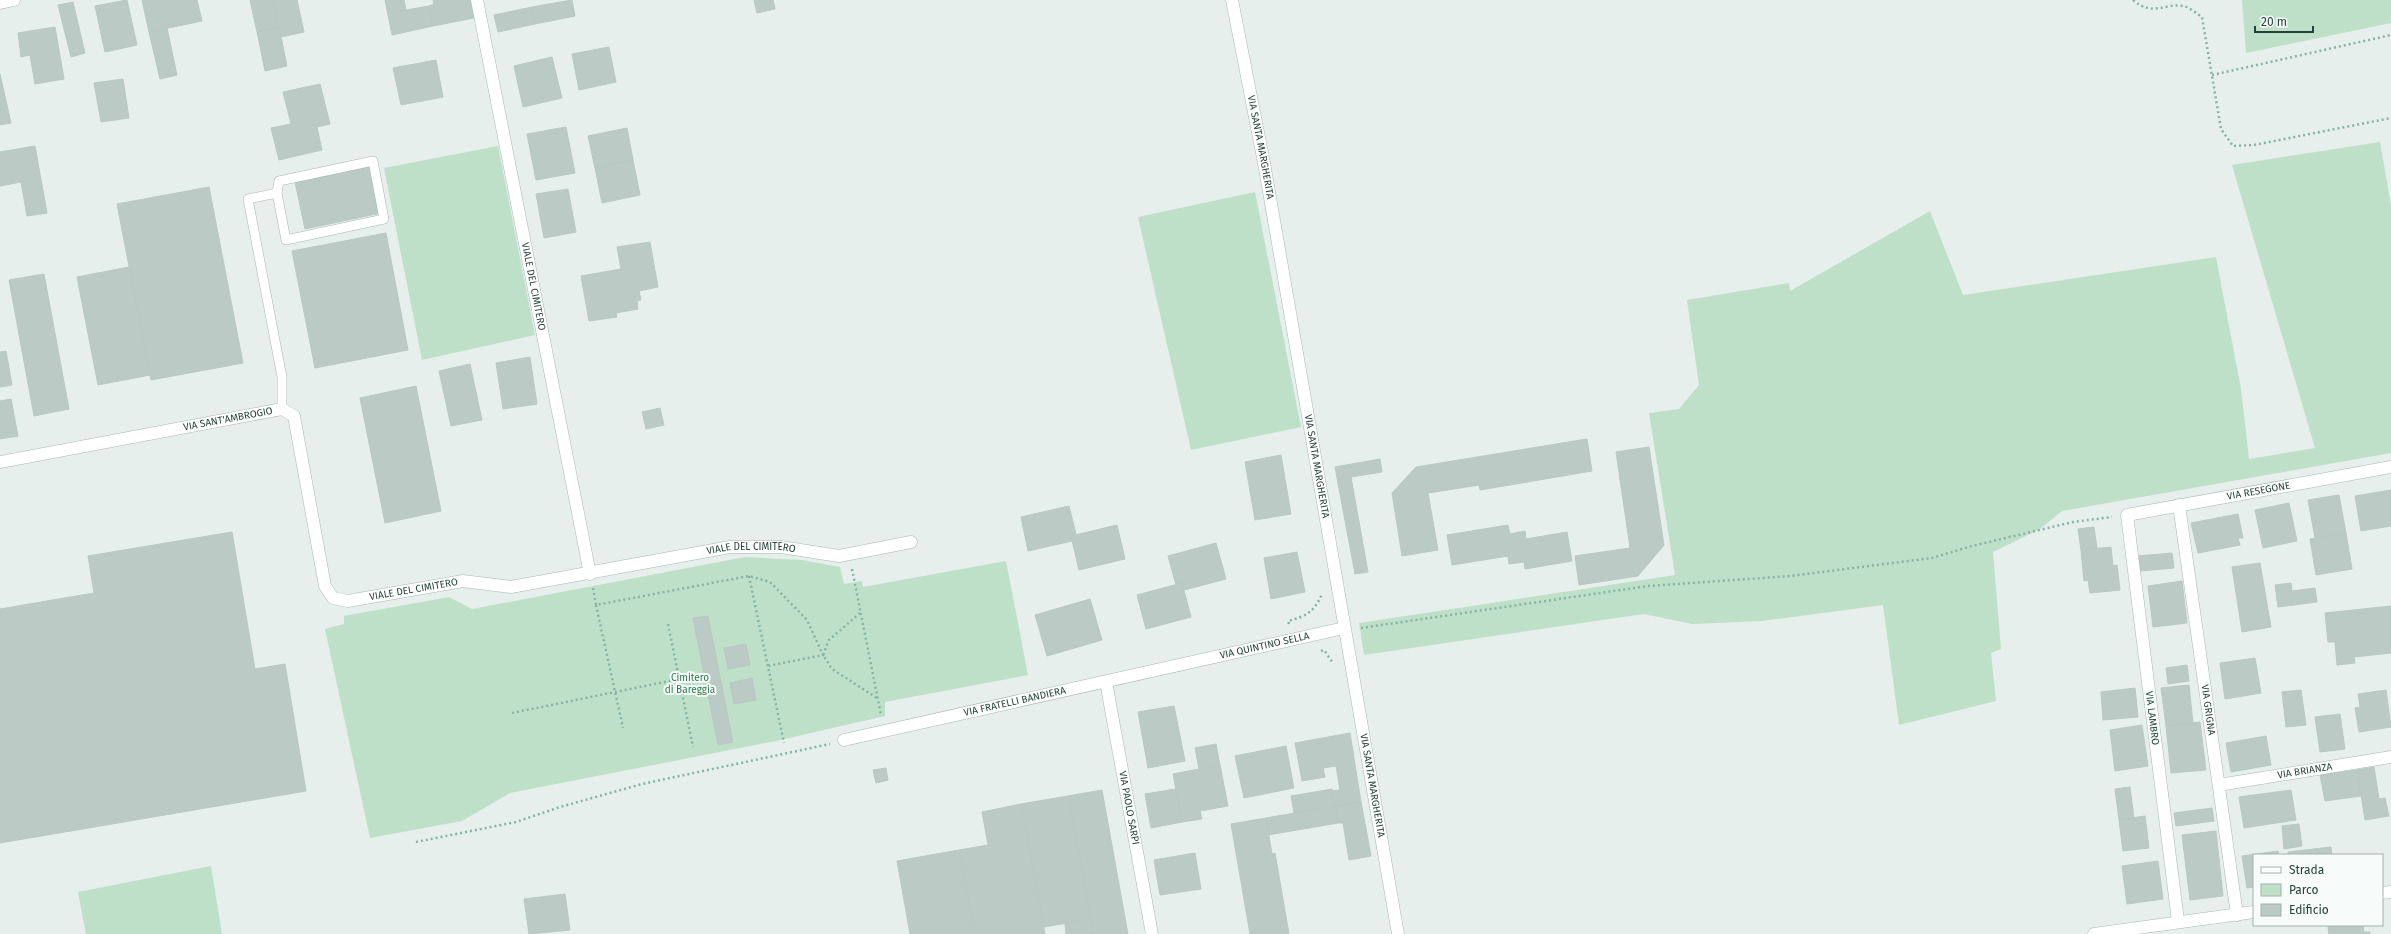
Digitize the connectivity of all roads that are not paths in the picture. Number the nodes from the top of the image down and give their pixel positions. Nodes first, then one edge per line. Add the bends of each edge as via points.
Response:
1 (14, 0) edge
2 (477, 0) edge
3 (1232, 0) edge
4 (0, 3) edge
5 (277, 193) junction
6 (282, 409) junction
7 (0, 462) edge
8 (2391, 467) edge
9 (2179, 505) junction
10 (2127, 515) joint
11 (911, 542) dead end
12 (590, 574) junction
13 (333, 598) joint
14 (1350, 628) junction
15 (1186, 664) joint
16 (1106, 682) junction
17 (844, 740) road end
18 (2391, 756) edge
19 (2219, 785) junction
20 (2253, 912) edge
21 (2237, 915) junction
22 (2178, 921) junction
23 (1152, 934) edge
24 (1398, 934) edge
25 (2094, 934) edge

1 - 4 street
2 - 12 street, VIALE DEL CIMITERO
3 - 14 street, VIA SANTA MARGHERITA
5 - 5 lane via 279,181 373,161 384,219 286,240
5 - 6 lane via 248,200 282,377
6 - 7 street, VIA SANT'AMBROGIO
6 - 13 street, VIA SANT'AMBROGIO via 294,416 325,586
8 - 9 street, VIA RESEGONE
9 - 10 street, VIA RESEGONE
9 - 19 street, VIA GRIGNA
10 - 22 street, VIA LAMBRO
11 - 12 street, VIALE DEL CIMITERO via 839,556 781,547 730,547
12 - 13 street, VIALE DEL CIMITERO via 511,587 463,581 348,601
14 - 15 street, VIA QUINTINO SELLA
14 - 24 street, VIA SANTA MARGHERITA
15 - 16 street, VIA FRATELLI BANDIERA
16 - 17 street, VIA FRATELLI BANDIERA
16 - 23 street, VIA PAOLO SARPI
18 - 19 street, VIA BRIANZA
19 - 21 street, VIA GRIGNA
20 - 21 street
21 - 22 street
22 - 25 street

